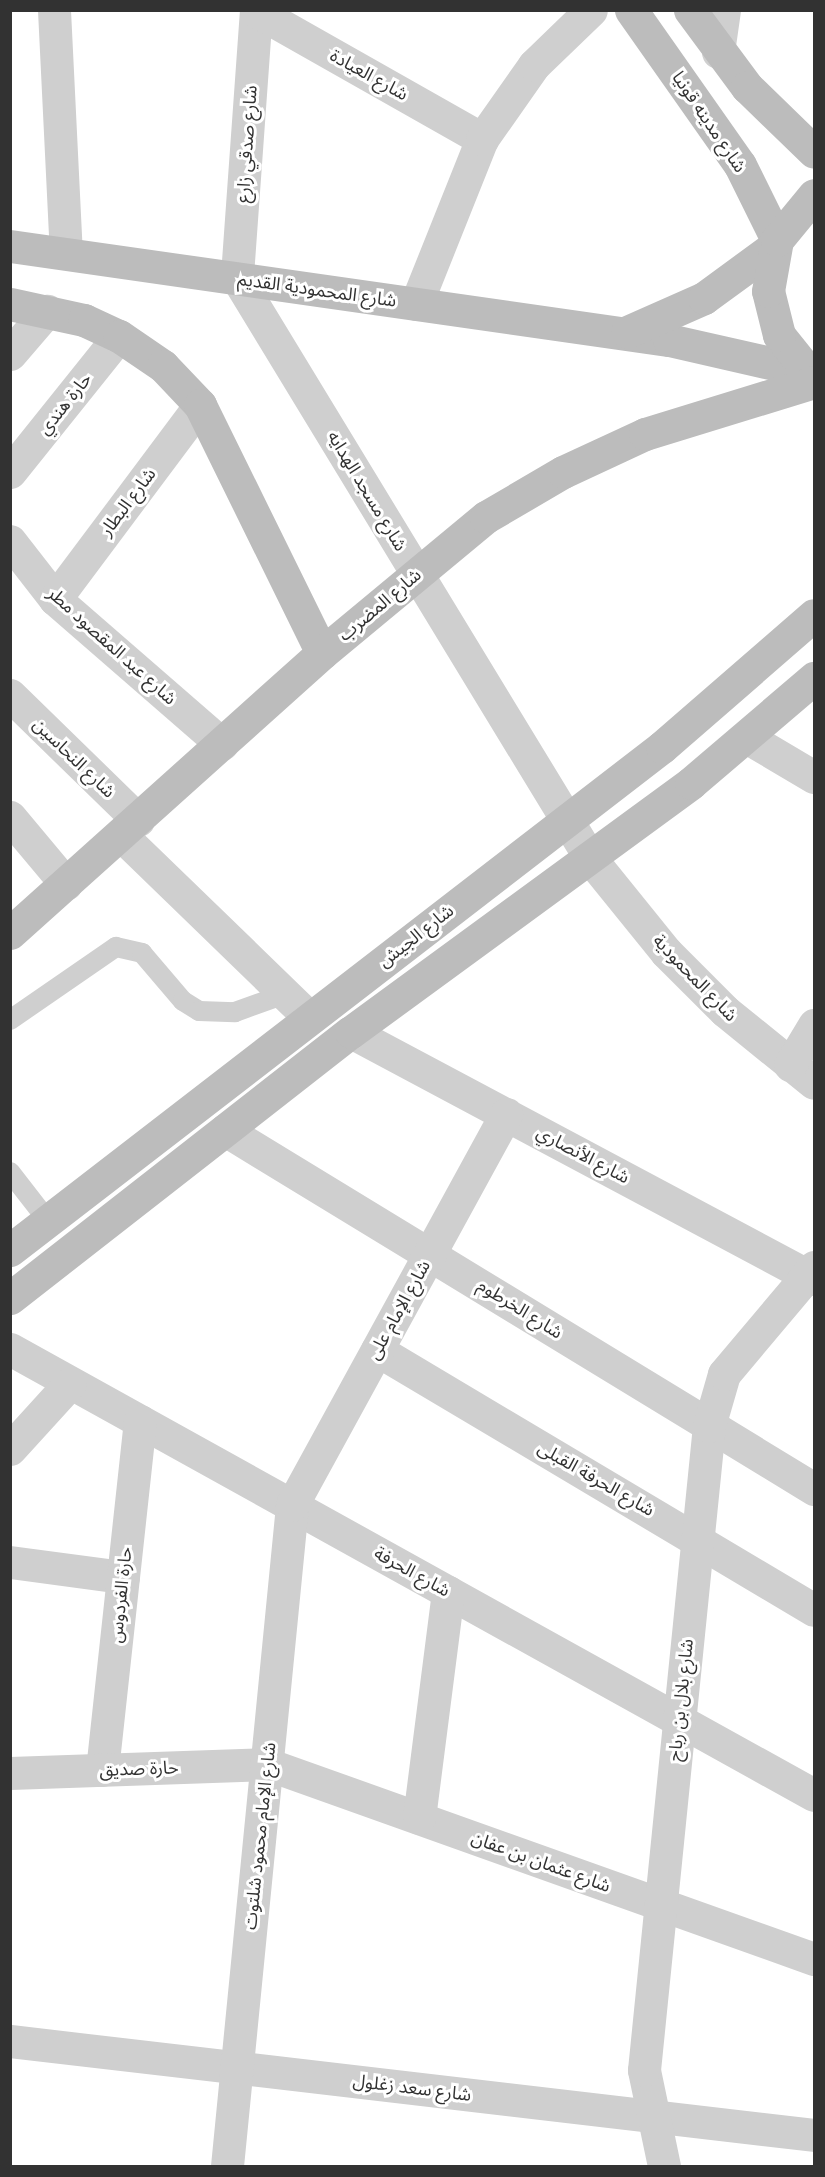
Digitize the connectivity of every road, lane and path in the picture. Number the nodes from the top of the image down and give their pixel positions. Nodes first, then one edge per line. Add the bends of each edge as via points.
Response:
1 (54, 10) edge
2 (591, 10) edge
3 (631, 10) edge
4 (690, 10) edge
5 (724, 10) edge
6 (256, 11) edge
7 (718, 52) junction
8 (482, 139) junction
9 (814, 152) edge
10 (814, 195) edge
11 (776, 243) junction
12 (10, 246) edge
13 (66, 252) junction
14 (237, 278) junction
15 (10, 304) edge
16 (416, 304) junction
17 (47, 312) junction
18 (623, 334) junction
19 (119, 336) junction
20 (10, 354) edge
21 (812, 377) edge
22 (200, 405) junction
23 (10, 472) edge
24 (10, 541) edge
25 (418, 574) junction
26 (55, 599) junction
27 (814, 615) edge
28 (322, 653) junction
29 (814, 678) edge
30 (10, 695) edge
31 (748, 738) junction
32 (222, 744) junction
33 (814, 777) edge
34 (10, 817) edge
35 (567, 820) junction
36 (130, 828) junction
37 (590, 858) junction
38 (66, 884) junction
39 (10, 933) edge
40 (285, 994) junction
41 (309, 1018) junction
42 (10, 1020) edge
43 (814, 1025) edge
44 (351, 1032) junction
45 (802, 1074) edge
46 (506, 1114) junction
47 (225, 1130) junction
48 (10, 1172) edge
49 (48, 1221) junction
50 (10, 1250) edge
51 (430, 1253) junction
52 (812, 1273) edge
53 (10, 1298) edge
54 (10, 1349) edge
55 (377, 1350) junction
56 (70, 1383) junction
57 (140, 1421) junction
58 (709, 1426) junction
59 (10, 1449) edge
60 (814, 1489) edge
61 (292, 1505) junction
62 (700, 1540) junction
63 (10, 1562) edge
64 (123, 1577) junction
65 (448, 1592) junction
66 (814, 1610) edge
67 (678, 1719) junction
68 (267, 1764) junction
69 (102, 1770) junction
70 (10, 1773) edge
71 (814, 1795) edge
72 (419, 1818) junction
73 (661, 1904) junction
74 (814, 1959) edge
75 (10, 2041) edge
76 (237, 2068) junction
77 (655, 2116) junction
78 (814, 2135) edge
79 (227, 2166) edge
80 (664, 2166) edge

1 - 13 street
2 - 8 street via 534,65
3 - 11 main road, شارع مدينه قونيا via 717,129
4 - 7 main road
5 - 7 street
6 - 8 street, شارع العيادة
6 - 14 street, شارع صدقي زارع
7 - 9 main road via 770,112
8 - 16 street
10 - 11 main road
11 - 18 main road via 704,298
11 - 21 main road via 768,291 771,314 791,355
12 - 13 main road, شارع المحمودية القديم
13 - 14 main road, شارع المحمودية القديم
14 - 16 main road, شارع المحمودية القديم
14 - 25 street, شارع مسجد الهدايه
15 - 17 main road
16 - 18 main road, شارع المحمودية القديم
17 - 19 main road
17 - 20 street
18 - 21 main road, شارع المحمودية القديم via 715,348
19 - 22 main road via 163,366
19 - 23 street, حارة هندي
21 - 25 main road, شارع المضرب via 645,434 563,472 486,518
22 - 26 street, شارع البطار
22 - 28 main road
24 - 26 street, شارع عبد المقصود مطر
25 - 28 main road, شارع المضرب
25 - 35 street, شارع مسجد الهدايه
26 - 32 street, شارع عبد المقصود مطر
27 - 35 main road, شارع الجيش via 662,747
28 - 32 main road, شارع المضرب
29 - 31 main road
30 - 36 street, شارع النحاسين
31 - 33 street
31 - 37 main road
32 - 36 main road, شارع المضرب
34 - 38 street
35 - 37 street, شارع مسجد الهدايه
35 - 41 main road, شارع الجيش
36 - 38 main road, شارع المضرب
36 - 40 street, شارع النحاسين
37 - 44 main road
37 - 45 street, شارع المحمودية via 666,951
38 - 39 main road, شارع المضرب
40 - 41 street, شارع النحاسين
40 - 42 lane via 235,1012 199,1011 183,1001 142,952 116,947
41 - 49 main road, شارع الجيش
43 - 45 street
44 - 46 street, شارع الأنصاري
44 - 47 main road
46 - 51 street, شارع الإمام على
46 - 52 street, شارع الأنصاري
47 - 51 street, شارع الخرطوم
47 - 53 main road
48 - 49 lane
49 - 50 main road, شارع الجيش
51 - 55 street, شارع الإمام على
51 - 58 street, شارع الخرطوم
52 - 58 street, شارع بلال بن رباح via 723,1374
54 - 56 street, شارع الحرفة
55 - 61 street, شارع الإمام على
55 - 62 street, شارع الحرفة القبلى
56 - 57 street, شارع الحرفة
56 - 59 street
57 - 61 street, شارع الحرفة
57 - 64 street, حارة الفردوس
58 - 60 street, شارع الخرطوم
58 - 62 street, شارع بلال بن رباح
61 - 65 street, شارع الحرفة
61 - 68 street, شارع الإمام محمود شلتوت
62 - 66 street, شارع الحرفة القبلى
62 - 67 street, شارع بلال بن رباح
63 - 64 street
64 - 69 street, حارة الفردوس
65 - 67 street, شارع الحرفة
65 - 72 street
67 - 71 street, شارع الحرفة
67 - 73 street, شارع بلال بن رباح
68 - 69 street, حارة صديق
68 - 72 street, شارع عثمان بن عفان
68 - 76 street, شارع الإمام محمود شلتوت
69 - 70 street, حارة صديق
72 - 73 street, شارع عثمان بن عفان
73 - 74 street, شارع عثمان بن عفان
73 - 77 street, شارع بلال بن رباح via 644,2070
75 - 76 street, شارع سعد زغلول
76 - 77 street, شارع سعد زغلول
76 - 79 street, شارع الإمام محمود شلتوت
77 - 78 street, شارع سعد زغلول
77 - 80 street, شارع بلال بن رباح

